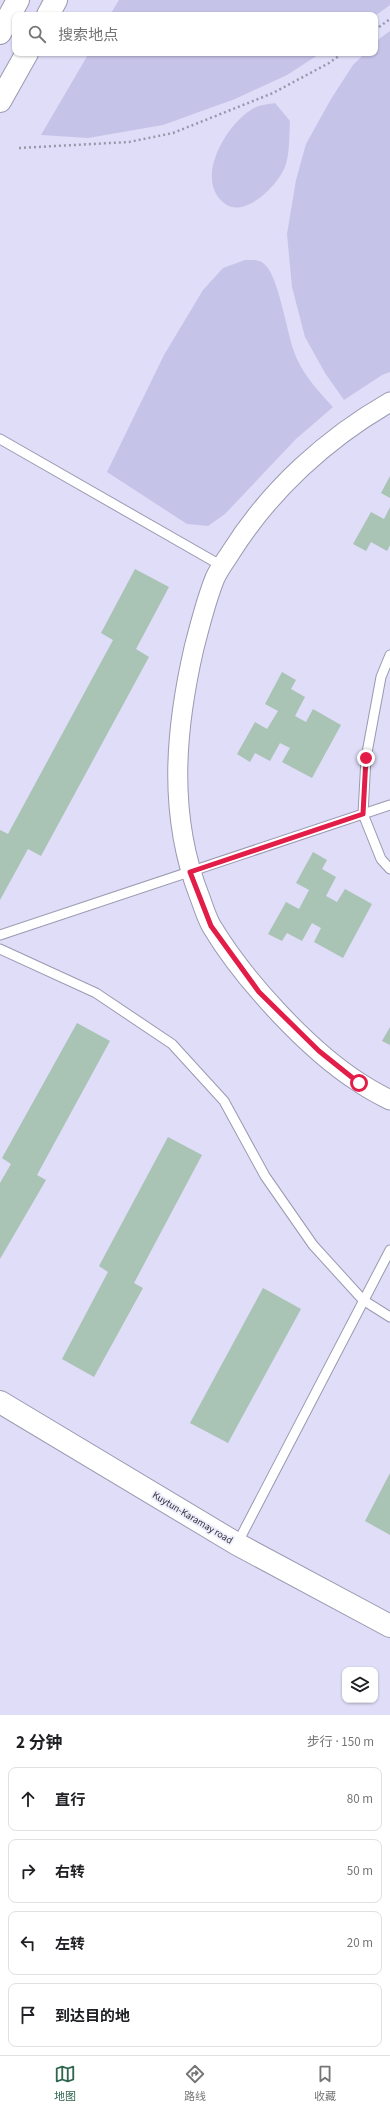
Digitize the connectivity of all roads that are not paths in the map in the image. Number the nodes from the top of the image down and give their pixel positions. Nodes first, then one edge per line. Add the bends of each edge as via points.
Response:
1 (18, 0) edge
2 (56, 0) edge
3 (50, 12) edge
4 (0, 33) edge
5 (25, 56) edge
6 (0, 101) edge
7 (390, 402) edge
8 (0, 439) edge
9 (222, 566) junction
10 (390, 655) edge
11 (390, 805) edge
12 (363, 814) junction
13 (390, 869) edge
14 (190, 872) junction
15 (0, 935) edge
16 (0, 949) edge
17 (390, 1100) edge
18 (390, 1250) edge
19 (363, 1300) junction
20 (390, 1317) edge
21 (0, 1402) edge
22 (237, 1544) junction
23 (390, 1626) edge

1 - 4 street
2 - 3 street
5 - 6 street
7 - 9 street via 337,436 288,481 247,526
8 - 9 lane
9 - 14 street via 215,577 198,634 184,694 178,743 178,807
10 - 12 lane via 380,677 366,758
11 - 12 lane
12 - 13 lane via 381,858
12 - 14 lane
14 - 15 lane
14 - 17 street via 211,926 259,992 319,1051 359,1083
16 - 19 lane via 96,993 172,1044 224,1101 265,1176 313,1245
18 - 19 lane
19 - 20 lane
19 - 22 lane
21 - 22 street, Kuytun-Karamay road
22 - 23 street, Kuytun-Karamay road

